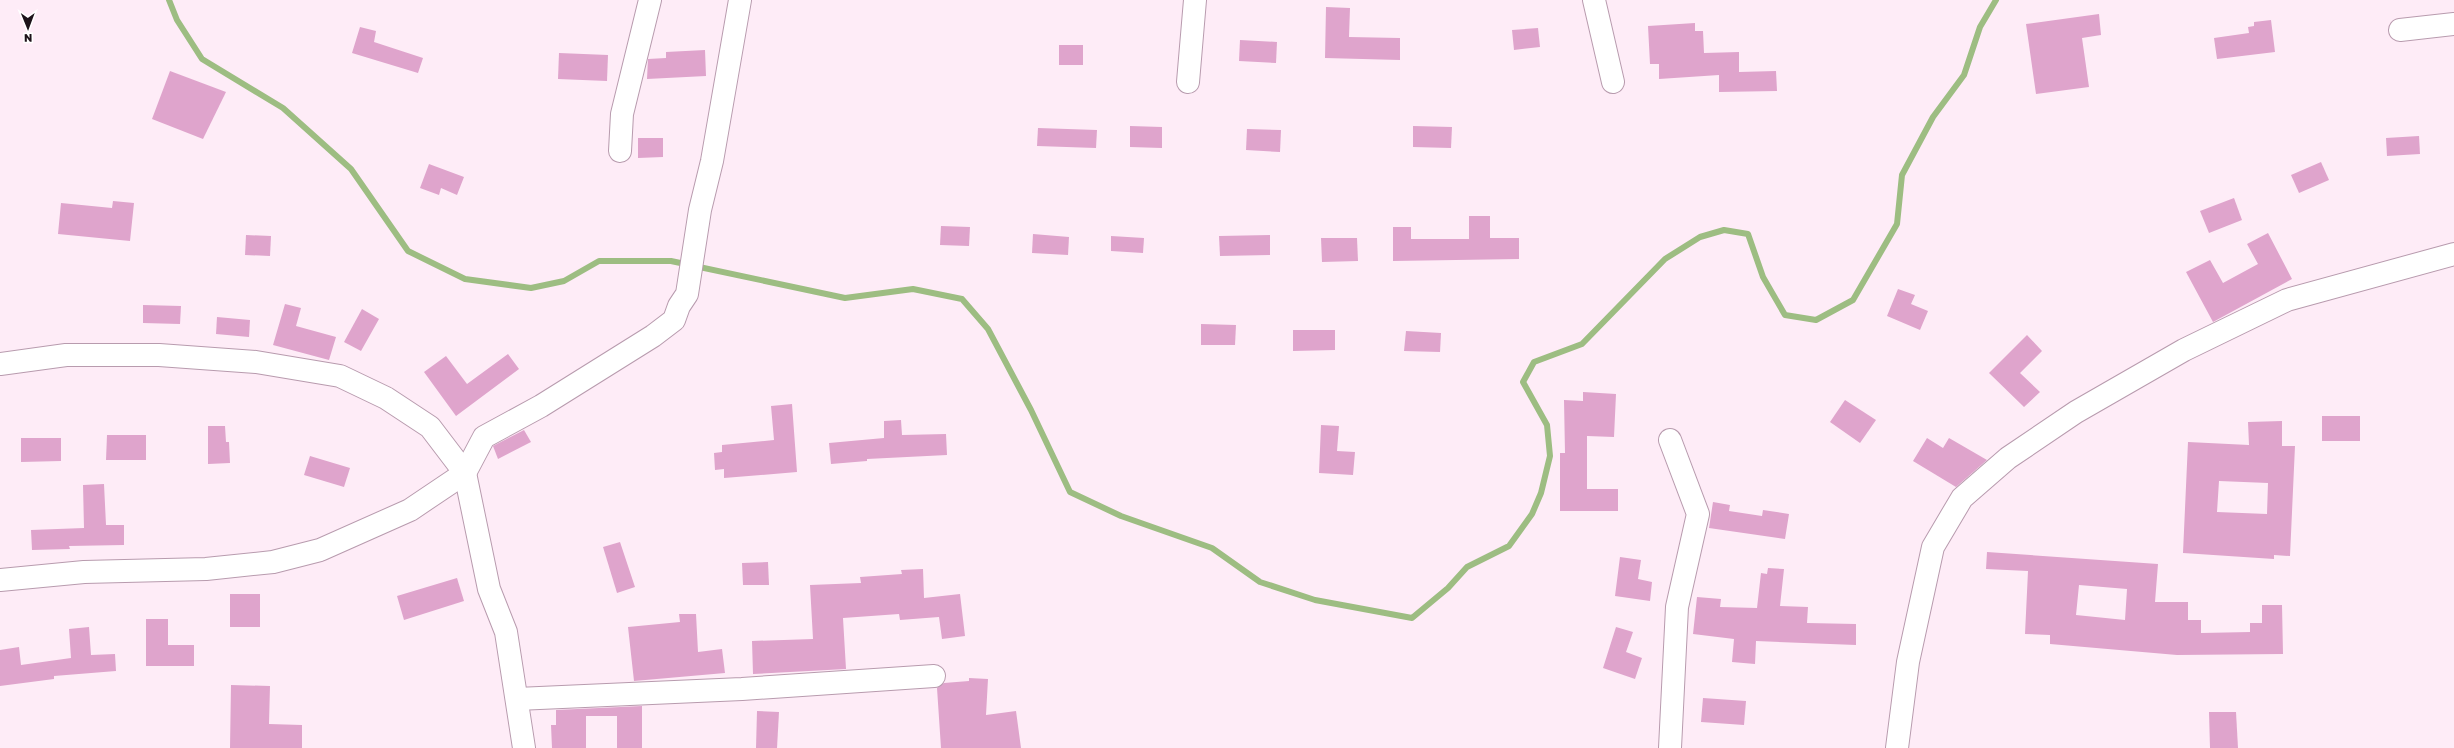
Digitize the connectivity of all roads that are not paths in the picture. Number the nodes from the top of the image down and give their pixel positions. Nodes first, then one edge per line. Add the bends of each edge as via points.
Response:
1 (650, 0) edge
2 (740, 0) edge
3 (1195, 0) edge
4 (1594, 0) edge
5 (2454, 24) edge
6 (2400, 30) dead end
7 (1188, 82) dead end
8 (1613, 82) dead end
9 (620, 151) dead end
10 (2454, 254) edge
11 (0, 364) edge
12 (1670, 440) dead end
13 (465, 473) junction
14 (0, 580) edge
15 (934, 676) dead end
16 (517, 699) junction
17 (524, 748) edge
18 (1670, 748) edge
19 (1897, 748) edge

1 - 9 street via 622,114
2 - 13 street via 712,161 700,210 687,294 674,320 654,336 541,406 484,437
3 - 7 street
4 - 8 street
5 - 6 street
10 - 19 street via 2287,300 2184,350 2076,412 2008,458 1962,498 1933,547 1908,662
11 - 13 street via 66,355 159,355 256,362 340,376 386,398 430,427
12 - 18 street via 1698,514 1677,607
13 - 14 street via 410,510 320,550 273,562 206,569 84,572
13 - 16 street via 489,590 506,632 511,676
15 - 16 street via 742,689
16 - 17 street

